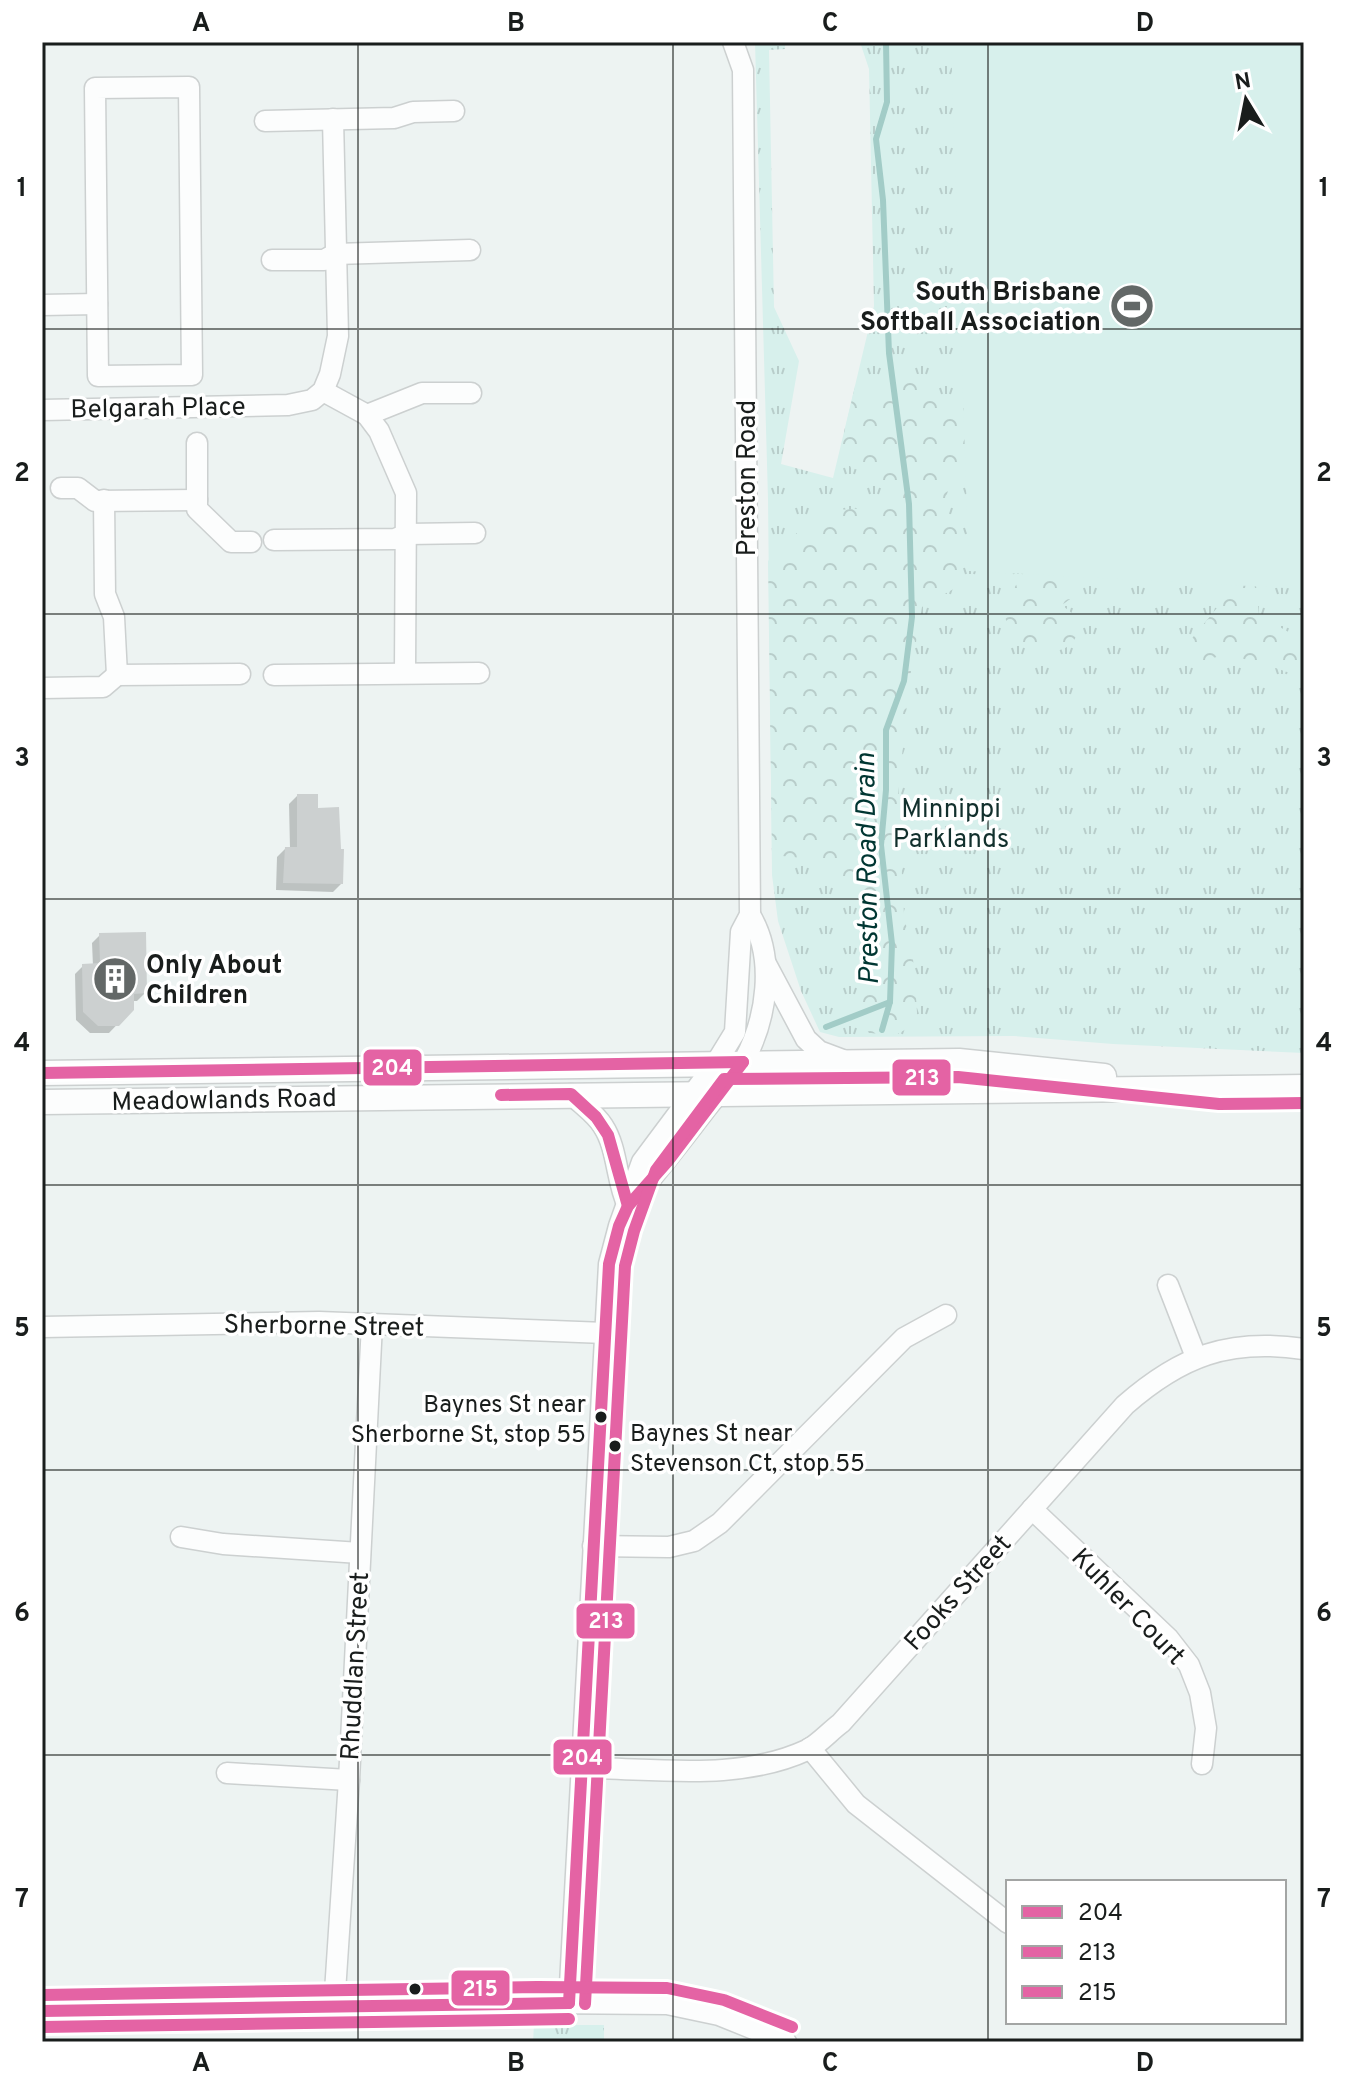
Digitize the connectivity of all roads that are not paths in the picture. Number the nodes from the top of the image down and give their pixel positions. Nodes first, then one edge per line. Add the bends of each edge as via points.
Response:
1 (733, 42) edge
2 (454, 111) dead end
3 (333, 119) junction
4 (265, 121) dead end
5 (470, 250) dead end
6 (335, 254) junction
7 (272, 260) dead end
8 (97, 304) junction
9 (42, 305) edge
10 (323, 391) junction
11 (471, 393) dead end
12 (42, 410) edge
13 (367, 415) junction
14 (197, 443) dead end
15 (61, 488) dead end
16 (104, 500) junction
17 (197, 500) junction
18 (475, 533) dead end
19 (407, 534) junction
20 (274, 540) dead end
21 (251, 542) dead end
22 (405, 673) junction
23 (479, 673) dead end
24 (240, 674) dead end
25 (117, 675) junction
26 (274, 675) dead end
27 (42, 688) edge
28 (750, 915) junction
29 (766, 964) junction
30 (743, 1062) junction
31 (848, 1062) junction
32 (716, 1063) junction
33 (42, 1073) edge
34 (1304, 1087) edge
35 (1221, 1088) junction
36 (693, 1092) junction
37 (719, 1092) junction
38 (571, 1094) junction
39 (42, 1102) edge
40 (628, 1206) junction
41 (1168, 1285) dead end
42 (946, 1315) dead end
43 (372, 1324) junction
44 (42, 1327) edge
45 (605, 1333) junction
46 (1304, 1349) edge
47 (1196, 1357) junction
48 (1032, 1509) junction
49 (181, 1537) dead end
50 (593, 1546) junction
51 (360, 1553) junction
52 (810, 1748) junction
53 (1202, 1764) dead end
54 (581, 1768) junction
55 (227, 1773) dead end
56 (349, 1780) junction
57 (1006, 1921) edge
58 (569, 2003) junction
59 (334, 2007) junction
60 (42, 2011) edge
61 (786, 2042) edge

1 - 28 street, Preston Road via 743,70
2 - 3 street
3 - 4 street
3 - 6 street
5 - 6 street
6 - 7 street via 324,260
6 - 10 street via 338,336
8 - 8 street via 98,376 192,375 189,87 95,88
8 - 9 street
10 - 12 street, Belgarah Place via 312,400 275,405
10 - 13 street
11 - 13 street via 422,393
13 - 19 street via 406,493
14 - 17 street
15 - 16 street via 78,488 95,501
16 - 17 street
16 - 25 street via 105,594 114,617
17 - 21 street via 197,509 231,542
18 - 19 street
19 - 20 street via 395,539
19 - 22 street
22 - 23 street
22 - 26 street
24 - 25 street
25 - 27 street via 103,687
28 - 29 street, Preston Road
28 - 32 street, Preston Road via 741,932 735,1032
29 - 30 street, Preston Road via 759,1021
29 - 31 street via 806,1039 819,1051
30 - 31 main road, Meadowlands Road
30 - 32 main road, Meadowlands Road
30 - 37 street, Preston Road
31 - 35 main road, Meadowlands Road via 959,1061
32 - 33 main road, Meadowlands Road
32 - 36 street, Preston Road
34 - 35 main road, Meadowlands Road
35 - 37 main road, Meadowlands Road
36 - 37 main road, Meadowlands Road
36 - 38 main road, Meadowlands Road
36 - 40 street, Preston Road via 642,1162
37 - 40 street, Preston Road
38 - 39 main road, Meadowlands Road
38 - 40 street via 603,1125
40 - 45 street, Preston Road via 609,1264
41 - 47 street
42 - 50 street via 904,1338 720,1523 694,1541 669,1547
43 - 44 street, Sherborne Street
43 - 45 street, Sherborne Street
43 - 51 street, Rhuddlan Street
45 - 50 street, Preston Road
46 - 47 street, Fooks Street via 1266,1346
47 - 48 street, Fooks Street via 1173,1367 1125,1405
48 - 52 street, Fooks Street via 841,1723
48 - 53 street, Kuhler Court via 1168,1638 1189,1665 1206,1728
49 - 51 street
50 - 54 street, Preston Road
51 - 56 street, Rhuddlan Street
52 - 54 street, Fooks Street via 772,1764 727,1771
52 - 57 street via 856,1804
54 - 58 street, Preston Road
55 - 56 street
56 - 59 street, Rhuddlan Street
58 - 59 street
58 - 61 street via 667,2004 719,2015
59 - 60 street

